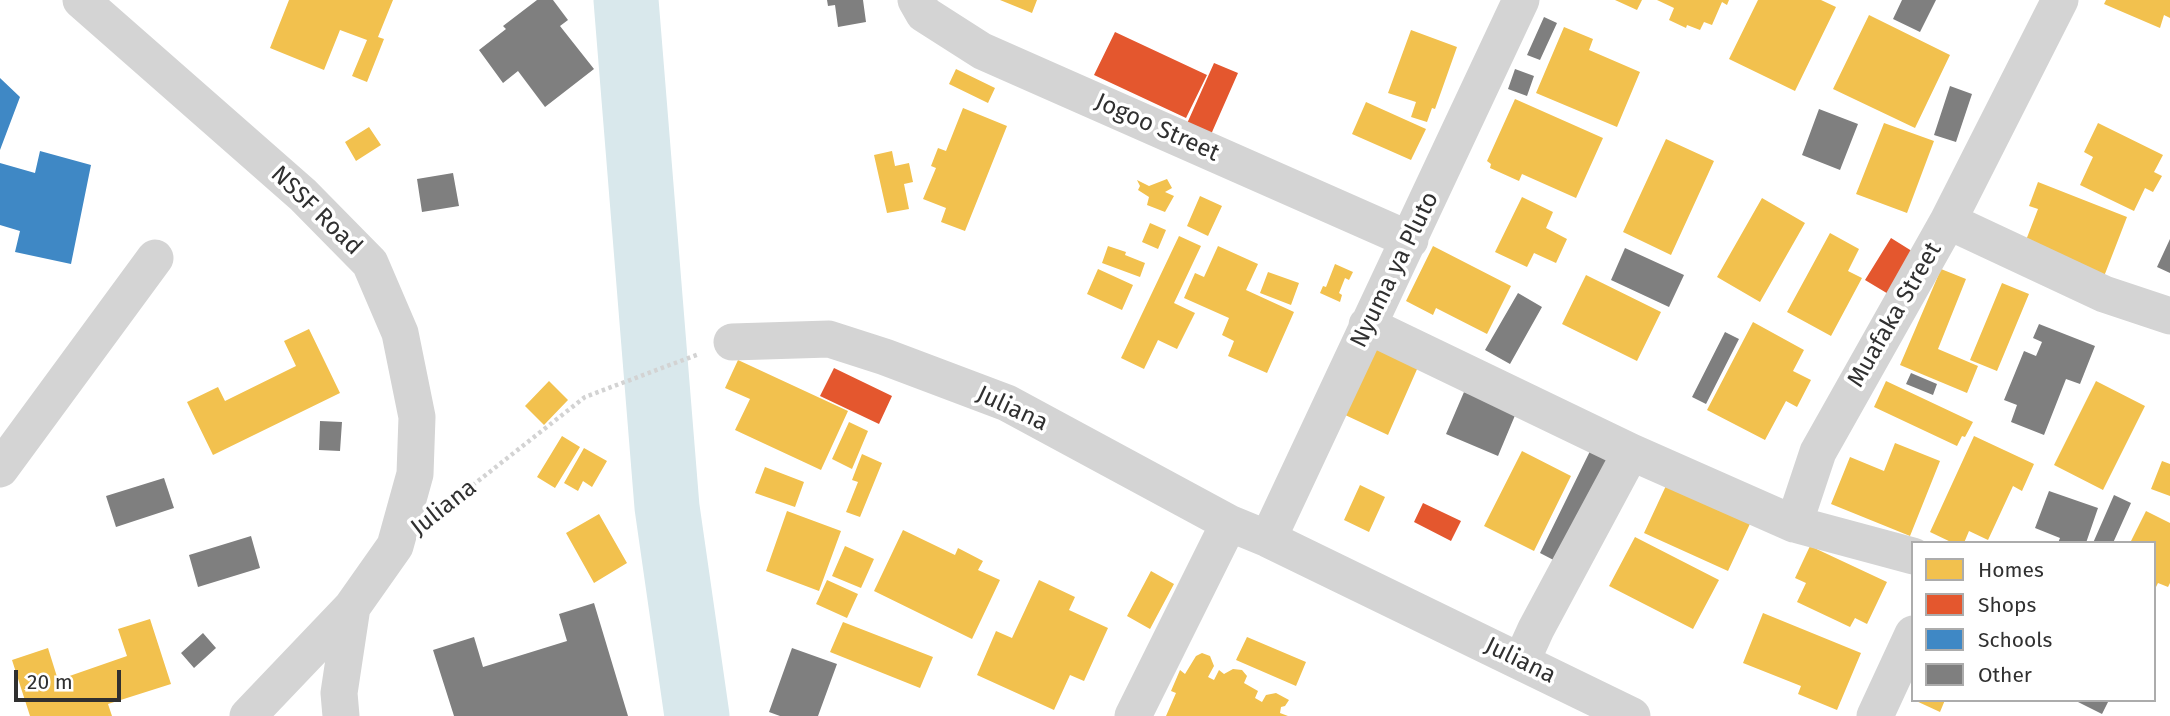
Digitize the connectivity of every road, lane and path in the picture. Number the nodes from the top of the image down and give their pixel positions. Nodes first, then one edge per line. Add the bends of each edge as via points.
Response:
1 (916, 0) edge
2 (1521, 0) edge
3 (2060, 0) edge
4 (96, 3) edge
5 (1948, 221) junction
6 (1410, 240) junction
7 (155, 258) dead end
8 (2170, 316) edge
9 (1367, 324) junction
10 (732, 342) joint
11 (1632, 452) junction
12 (0, 469) edge
13 (1229, 523) junction
14 (1794, 524) junction
15 (1268, 539) junction
16 (395, 546) junction
17 (1911, 555) edge
18 (352, 607) junction
19 (1911, 638) edge
20 (1521, 662) junction
21 (248, 716) edge
22 (341, 716) edge
23 (1133, 716) edge
24 (1632, 716) edge
25 (1875, 716) edge

1 - 6 street, Jogoo Street via 924,14 982,51
2 - 6 street, Nyuma ya Pluto
3 - 5 street, Muafaka Street
4 - 16 street, NSSF Road via 370,263 400,333 417,416 415,474
5 - 8 street via 2104,294
5 - 14 street, Muafaka Street via 1818,452
6 - 9 street, Nyuma ya Pluto
7 - 12 street
9 - 11 street
9 - 15 street, Nyuma ya Pluto
10 - 13 street, Juliana via 829,339 885,357 1007,403
10 - 16 path, Juliana via 585,397
11 - 14 street
11 - 20 street
13 - 15 street, Juliana
13 - 23 street
14 - 17 street
15 - 20 street, Juliana
16 - 18 street, NSSF Road
18 - 21 street, NSSF Road
18 - 22 street via 339,693
19 - 25 street
20 - 24 street, Juliana

